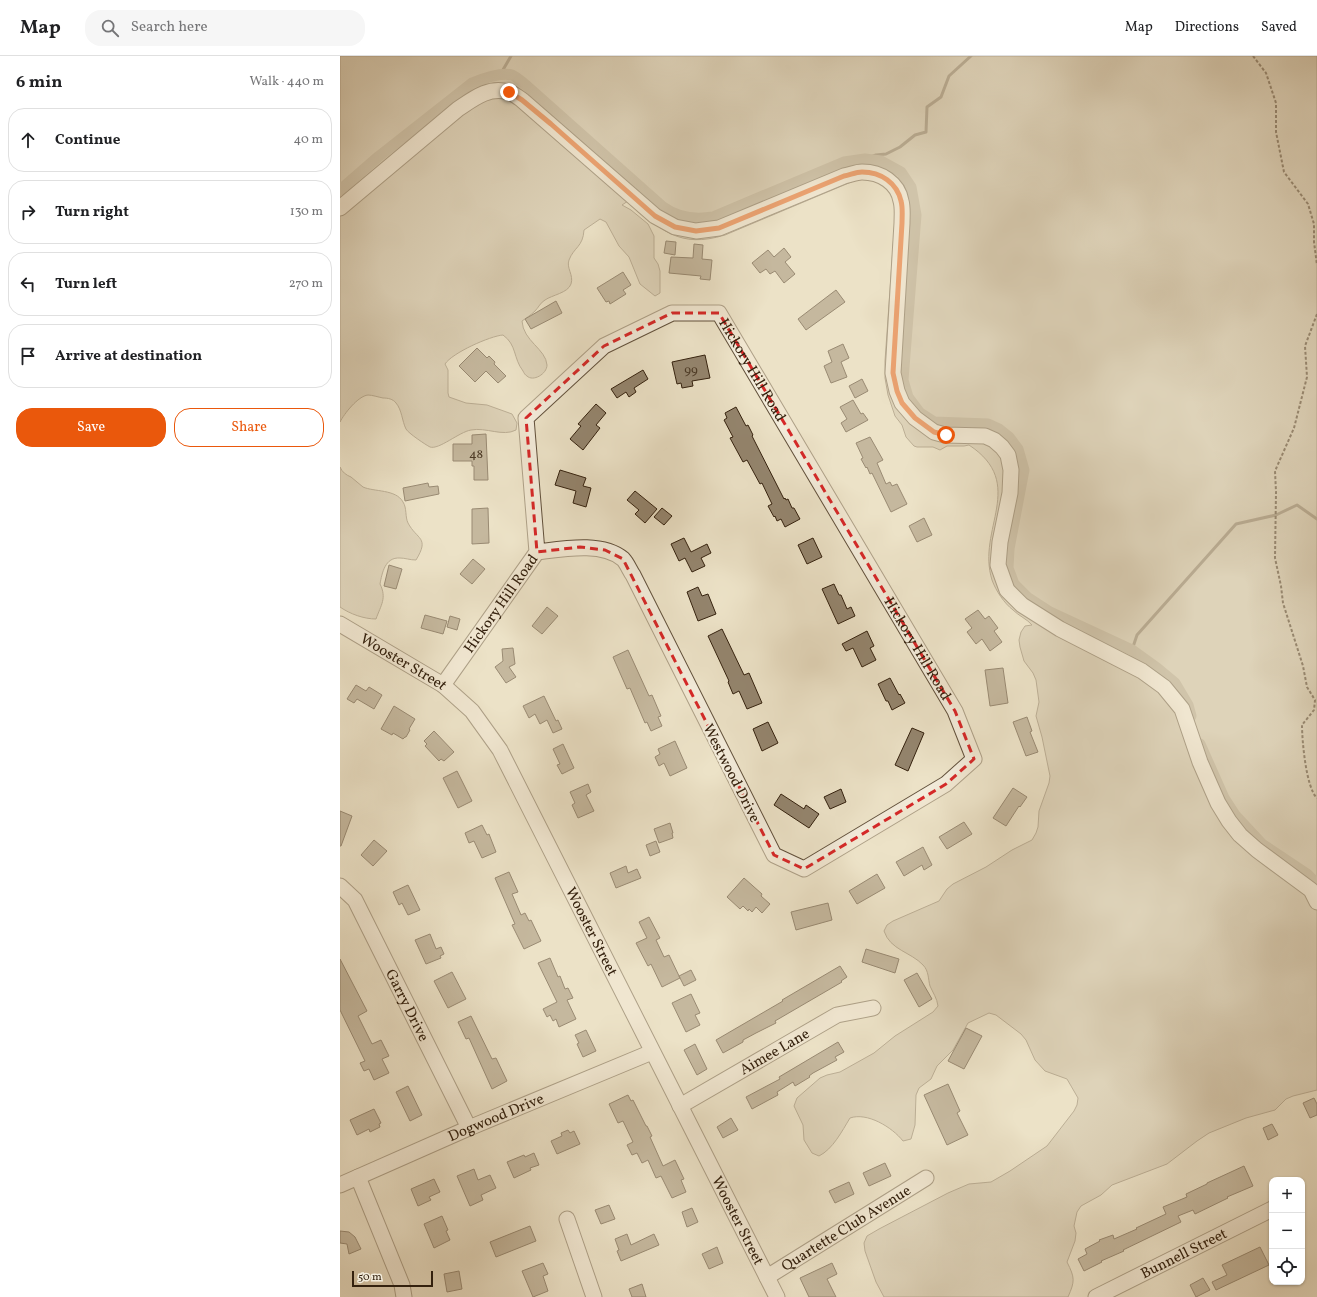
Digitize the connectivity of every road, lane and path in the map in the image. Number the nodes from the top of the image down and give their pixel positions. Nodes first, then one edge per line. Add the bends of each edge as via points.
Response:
1 (1253, 56) edge
2 (340, 208) edge
3 (1317, 265) edge
4 (1317, 314) edge
5 (537, 552) junction
6 (340, 624) edge
7 (442, 685) junction
8 (974, 759) joint
9 (1317, 798) edge
10 (340, 886) edge
11 (1317, 902) edge
12 (873, 1008) dead end
13 (652, 1052) junction
14 (680, 1106) junction
15 (469, 1128) junction
16 (358, 1177) junction
17 (926, 1178) dead end
18 (340, 1185) edge
19 (1269, 1210) edge
20 (567, 1219) dead end
21 (767, 1277) junction
22 (404, 1297) edge
23 (594, 1297) edge
24 (777, 1297) edge
25 (1096, 1297) edge

1 - 3 path via 1266,73 1276,103 1276,132 1284,172 1308,204 1314,224
2 - 11 street via 458,109 479,95 496,90 509,92 522,100 655,216 675,227 696,231 719,228 844,176 861,172 873,173 887,179 896,188 902,209 893,373 897,391 902,403 915,418 934,432 946,435 985,436 994,440 1008,455 1011,470 1010,493 998,565 1007,590 1022,605 1054,625 1142,671 1164,687 1182,709 1200,762 1229,821 1240,836 1311,890
4 - 9 path via 1305,346 1307,377 1294,428 1275,471 1275,558 1283,603 1307,687 1315,700 1314,710 1302,725 1302,734 1307,775
5 - 7 street, Hickory Hill Road
5 - 8 street, Westwood Drive via 580,547 605,550 623,559 774,855 804,869 946,784
5 - 8 street, Hickory Hill Road via 526,418 604,346 672,313 719,313 955,711
6 - 7 street, Wooster Street
7 - 13 street, Wooster Street via 472,711 500,750
10 - 15 street, Garry Drive via 355,900
12 - 14 street, Aimee Lane via 837,1015
13 - 14 street, Wooster Street
13 - 15 street, Dogwood Drive
14 - 21 street, Wooster Street
15 - 16 street, Dogwood Drive
16 - 18 street, Dogwood Drive
16 - 22 street via 402,1285
17 - 21 street, Quartette Club Avenue
19 - 25 street, Bunnell Street
20 - 23 street
21 - 24 street, Wooster Street

